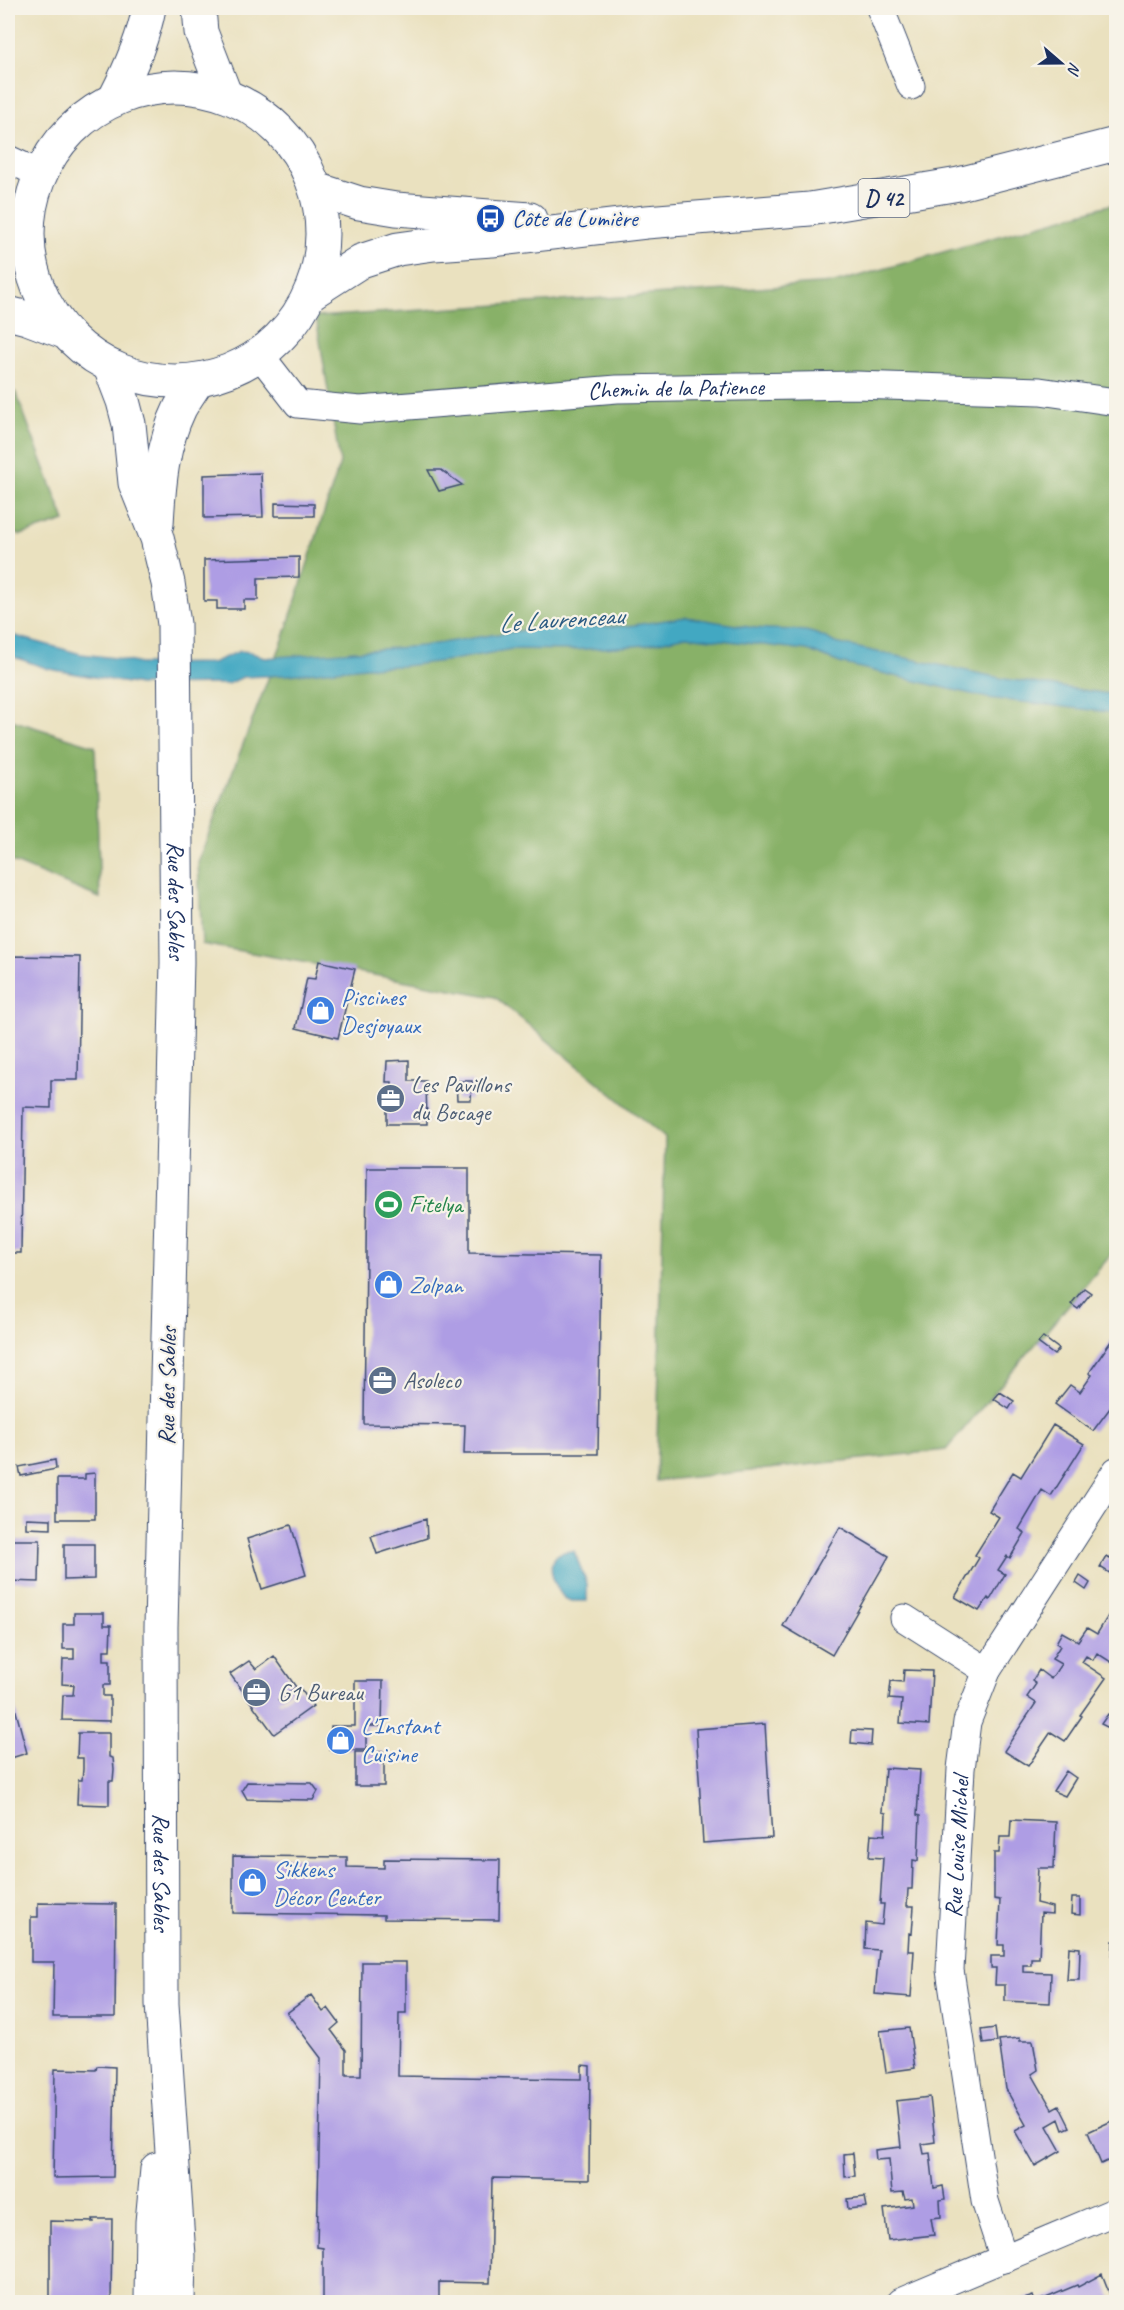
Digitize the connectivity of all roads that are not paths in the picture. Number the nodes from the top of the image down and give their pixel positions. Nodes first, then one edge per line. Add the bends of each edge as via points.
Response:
1 (149, 8) edge
2 (199, 8) edge
3 (880, 8) edge
4 (911, 86) dead end
5 (225, 94) junction
6 (115, 98) junction
7 (1116, 144) edge
8 (8, 159) edge
9 (40, 174) junction
10 (316, 189) junction
11 (18, 219) edge
12 (646, 222) junction
13 (311, 292) junction
14 (8, 313) edge
15 (64, 332) junction
16 (260, 355) junction
17 (110, 367) junction
18 (198, 380) junction
19 (1116, 402) edge
20 (157, 538) junction
21 (1116, 1471) edge
22 (904, 1618) dead end
23 (987, 1671) junction
24 (165, 2081) junction
25 (1116, 2211) edge
26 (1004, 2259) junction
27 (151, 2302) edge
28 (178, 2302) edge
29 (900, 2302) edge

1 - 6 main road via 134,61
2 - 5 main road via 201,32
3 - 4 street
5 - 6 main road via 188,86 151,87
5 - 10 main road via 264,115 296,148
6 - 9 main road via 84,117 58,143
7 - 12 main road, D 42 via 959,184 883,198 810,209
8 - 9 street
9 - 11 main road
10 - 12 main road, D 42 via 396,210 492,218
10 - 13 main road via 323,223 321,259
11 - 15 main road via 46,305
12 - 13 main road, D 42 via 398,249 361,261
13 - 16 main road via 290,328
14 - 15 main road
15 - 17 main road
16 - 18 main road via 230,371
16 - 19 street, Chemin de la Patience via 298,404 360,410 617,389 856,385 1040,391
17 - 18 main road via 153,380
17 - 20 main road, Rue des Sables via 129,424 135,483
18 - 20 main road, Rue des Sables via 166,443 159,483
20 - 24 main road, Rue des Sables via 174,624 177,962 161,1627
21 - 23 street, Rue Louise Michel
22 - 23 street
23 - 26 street, Rue Louise Michel via 967,1722 961,1768 950,1970 985,2201
24 - 27 main road, Rue des Sables via 152,2222
24 - 28 main road, Rue des Sables via 179,2256
25 - 26 street
26 - 29 street

